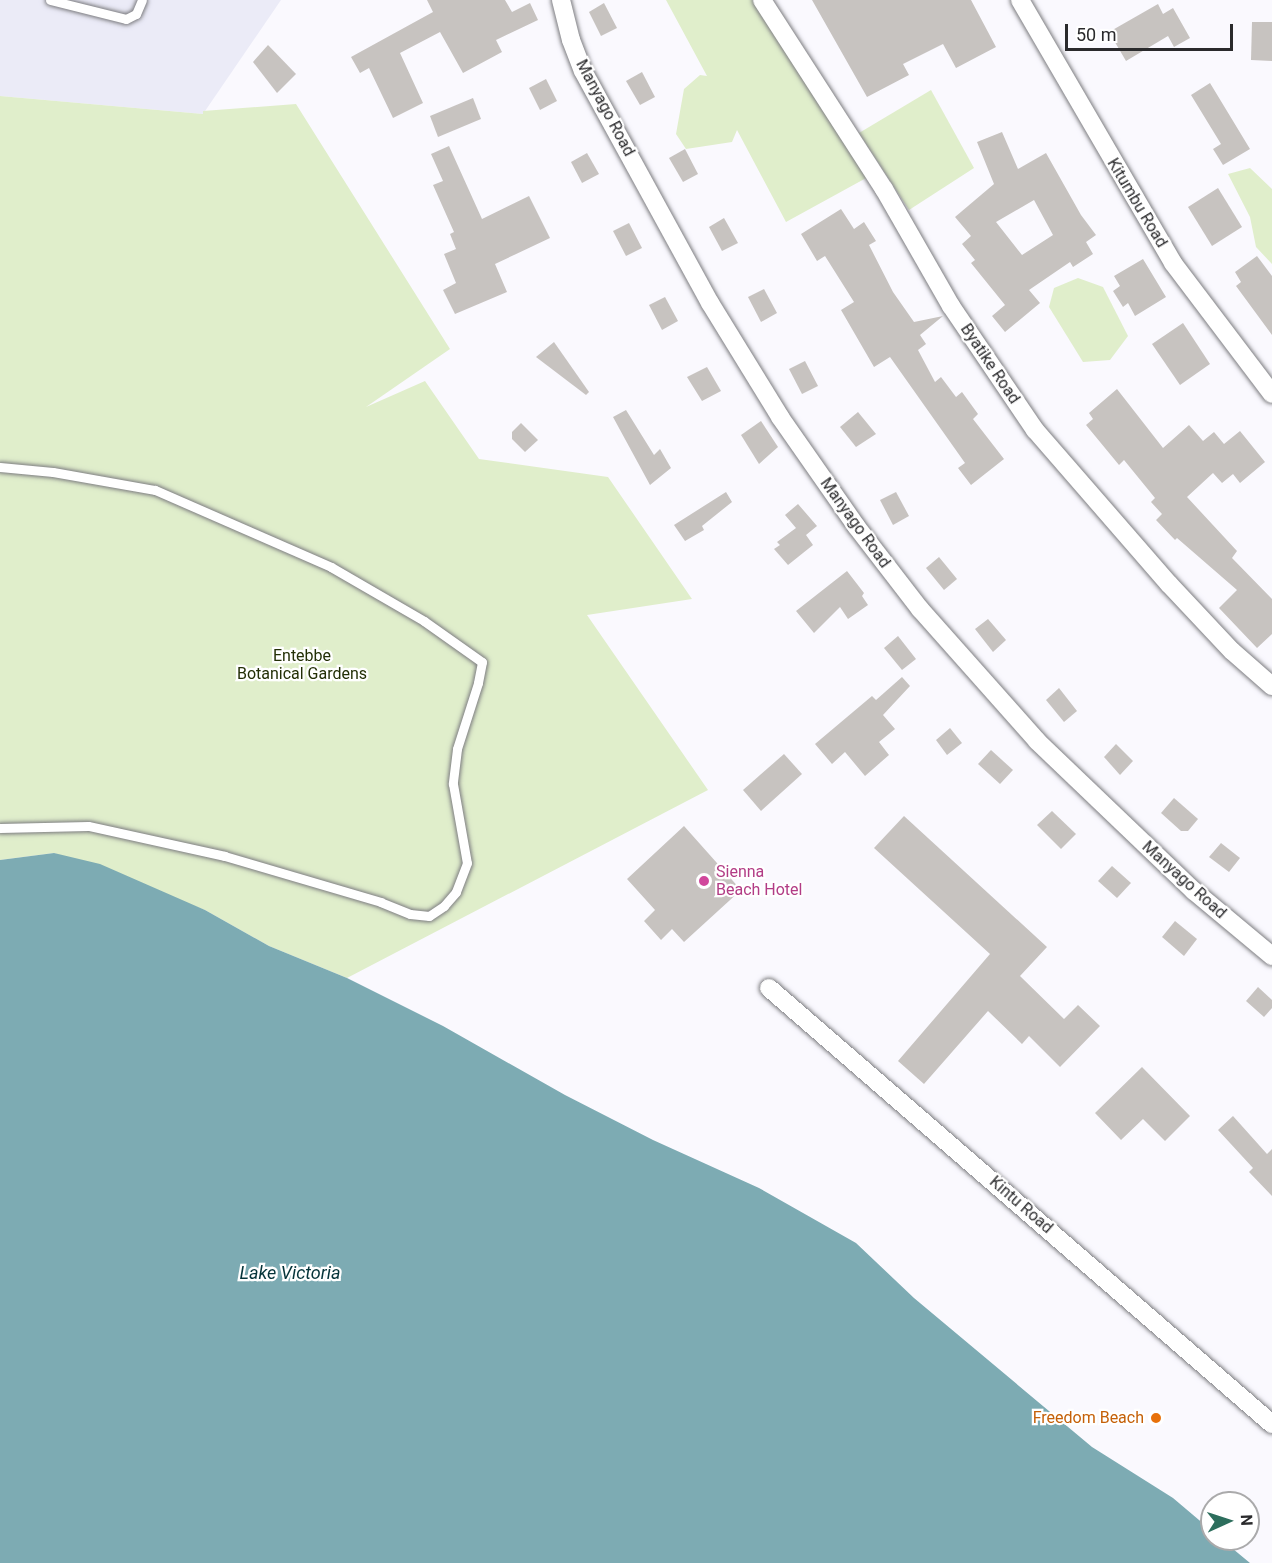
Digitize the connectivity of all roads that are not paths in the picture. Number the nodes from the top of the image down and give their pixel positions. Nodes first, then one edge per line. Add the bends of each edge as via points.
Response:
1 (50, 0) edge
2 (142, 0) edge
3 (561, 0) edge
4 (762, 0) edge
5 (1020, 0) edge
6 (1272, 394) edge
7 (0, 467) edge
8 (1272, 686) edge
9 (0, 828) edge
10 (1272, 956) edge
11 (769, 988) dead end
12 (1272, 1424) edge

1 - 2 lane via 126,19 136,14
3 - 10 street, Manyago Road via 583,71 711,303 780,417 856,526 920,609 1037,741 1194,891
4 - 8 street, Byatike Road via 884,189 951,306 1035,430 1169,584 1232,651
5 - 6 street, Kitumbu Road via 1173,263
7 - 9 lane via 53,471 155,490 331,567 424,621 482,662 457,749 453,784 467,863 456,892 429,916 410,914 225,856 88,826
11 - 12 street, Kintu Road

